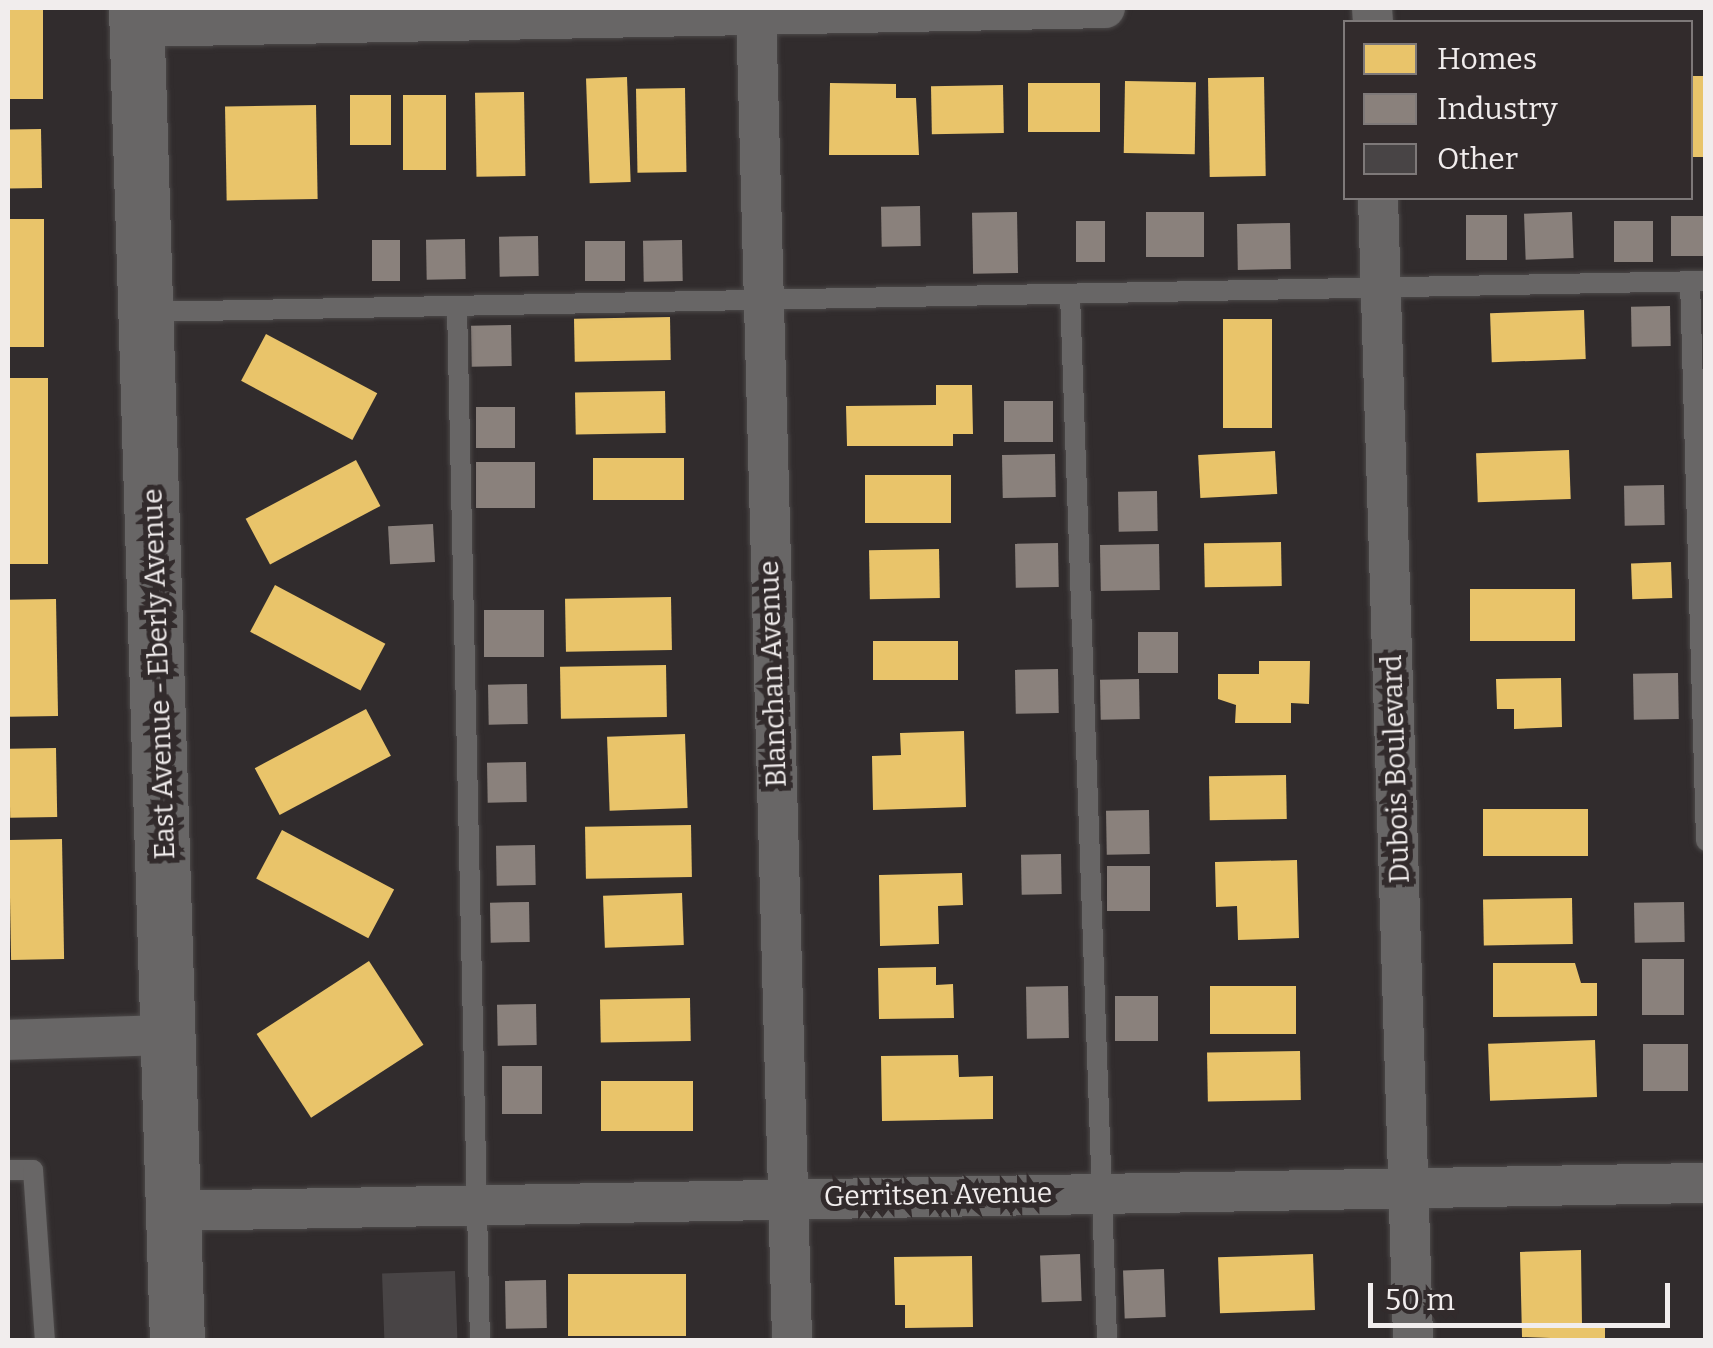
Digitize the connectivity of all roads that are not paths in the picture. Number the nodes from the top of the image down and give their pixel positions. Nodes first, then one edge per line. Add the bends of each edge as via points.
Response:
1 (1105, 8) edge
2 (756, 10) edge
3 (136, 17) edge
4 (1378, 200) edge
5 (1698, 281) edge
6 (1381, 288) junction
7 (1070, 294) junction
8 (762, 300) junction
9 (457, 306) junction
10 (146, 312) junction
11 (1706, 841) edge
12 (171, 1035) junction
13 (8, 1040) edge
14 (8, 1170) edge
15 (1706, 1183) edge
16 (1409, 1187) junction
17 (1102, 1192) junction
18 (788, 1198) junction
19 (475, 1205) junction
20 (172, 1211) junction
21 (45, 1340) edge
22 (176, 1340) edge
23 (480, 1340) edge
24 (792, 1340) edge
25 (1107, 1340) edge
26 (1413, 1340) edge

1 - 2 street
2 - 3 street
2 - 8 street, Blanchan Avenue
3 - 10 main road, East Avenue - Eberly Avenue
4 - 6 street, Dubois Boulevard
5 - 6 lane
5 - 11 lane
6 - 7 lane
6 - 16 street, Dubois Boulevard
7 - 8 lane
7 - 17 lane
8 - 9 lane
8 - 18 street, Blanchan Avenue
9 - 10 lane
9 - 19 lane
10 - 12 main road, East Avenue - Eberly Avenue
12 - 13 street
12 - 20 main road, East Avenue - Eberly Avenue
14 - 21 lane via 33,1170
15 - 16 street, Gerritsen Avenue
16 - 17 street, Gerritsen Avenue
16 - 26 street, Dubois Boulevard
17 - 18 street, Gerritsen Avenue
17 - 25 lane
18 - 19 street, Gerritsen Avenue
18 - 24 street, Blanchan Avenue
19 - 20 street, Gerritsen Avenue
19 - 23 lane
20 - 22 main road, East Avenue - Eberly Avenue

